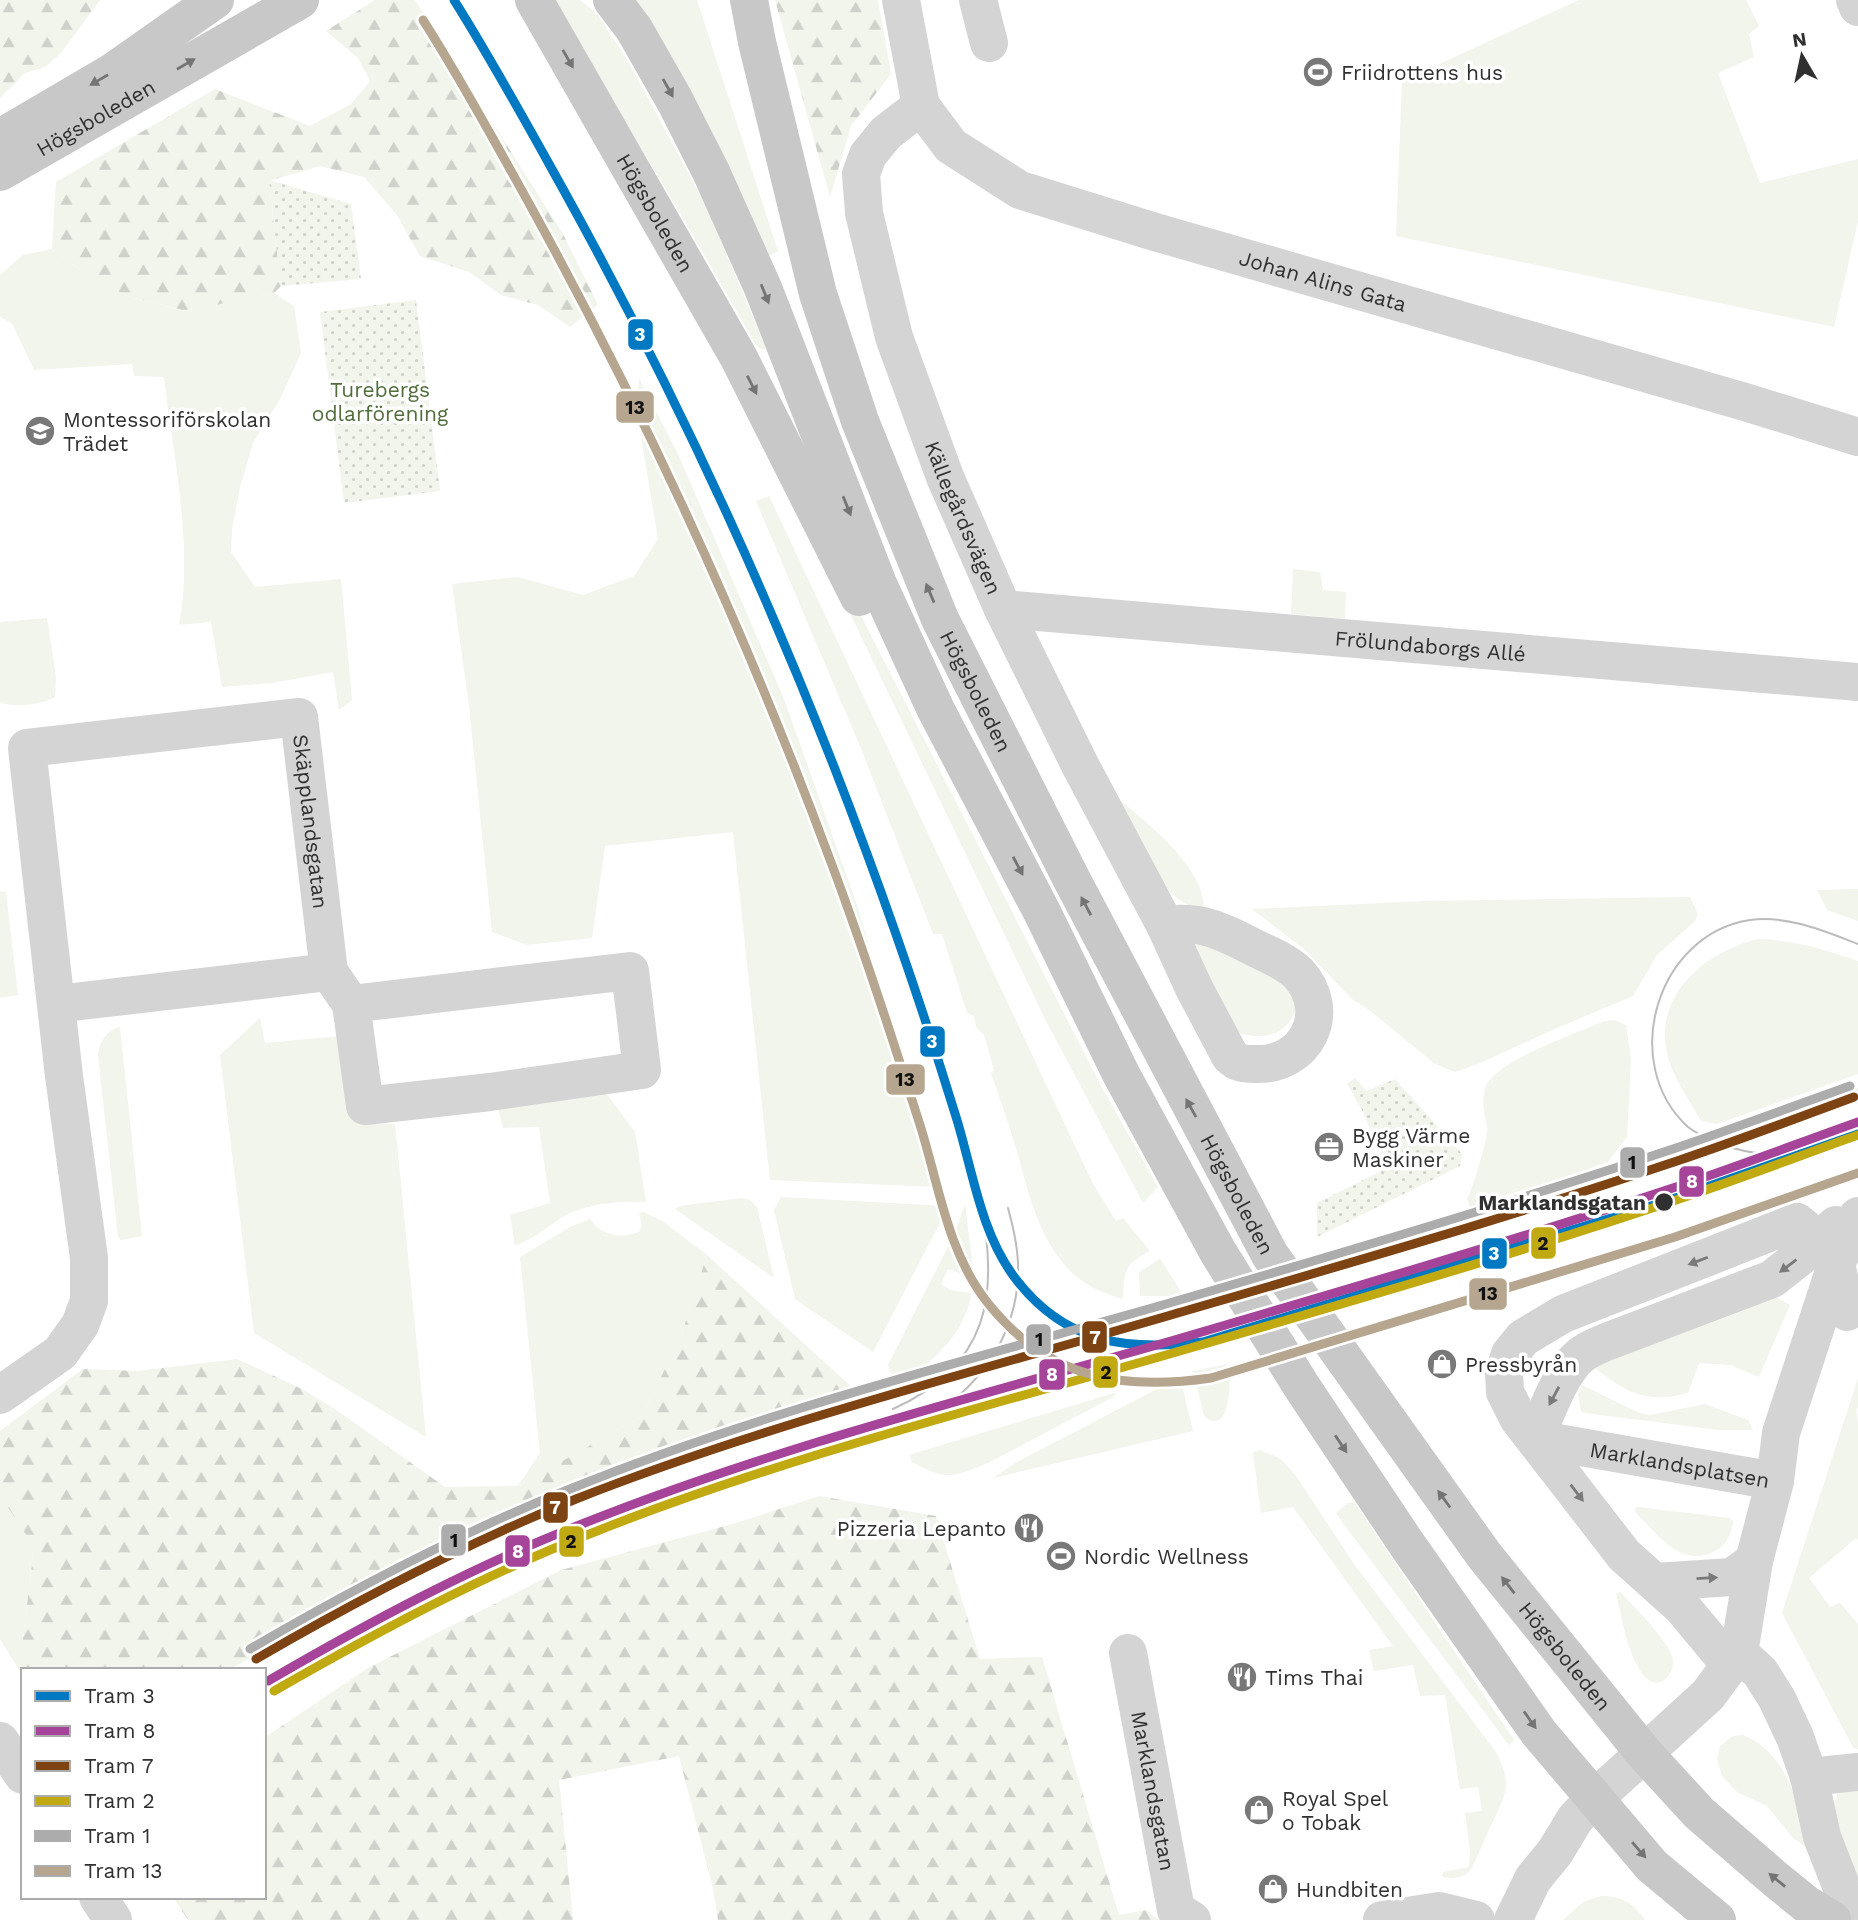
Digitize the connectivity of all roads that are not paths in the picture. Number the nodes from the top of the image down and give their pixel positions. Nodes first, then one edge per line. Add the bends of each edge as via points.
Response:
1 (215, 0) edge
2 (300, 0) edge
3 (534, 0) edge
4 (722, 0) edge
5 (749, 0) edge
6 (901, 0) edge
7 (978, 0) edge
8 (1854, 0) edge
9 (1858, 7) edge
10 (623, 14) edge
11 (989, 43) dead end
12 (921, 106) junction
13 (0, 138) edge
14 (0, 172) edge
15 (860, 421) junction
16 (1858, 437) edge
17 (1003, 609) junction
18 (1858, 682) edge
19 (999, 831) junction
20 (1166, 925) dead end
21 (329, 972) junction
22 (56, 1004) junction
23 (351, 1004) junction
24 (1858, 1203) edge
25 (1858, 1216) edge
26 (1817, 1242) junction
27 (1853, 1305) edge
28 (0, 1395) edge
29 (1535, 1439) junction
30 (1775, 1482) junction
31 (1754, 1561) junction
32 (1655, 1582) junction
33 (1128, 1653) dead end
34 (1735, 1660) junction
35 (0, 1741) edge
36 (1644, 1753) junction
37 (21, 1772) edge
38 (1858, 1772) edge
39 (1809, 1777) junction
40 (1594, 1799) junction
41 (99, 1899) edge
42 (1858, 1911) edge
43 (113, 1920) edge
44 (1192, 1920) edge
45 (1382, 1920) edge
46 (1476, 1920) edge
47 (1513, 1920) edge
48 (1717, 1920) edge
49 (1832, 1920) edge

1 -> 13 main road, Högsboleden via 111,73
14 -> 2 main road, Högsboleden
3 -> 19 main road, Högsboleden via 739,358 918,715
4 - 15 main road, Högsboleden via 793,259 827,357
5 - 15 main road, Högsboleden via 818,294
6 - 12 street, Johan Alins Gata
7 - 11 street
8 - 9 street
10 -> 19 main road, Högsboleden via 711,172 763,288 878,583 936,710
12 - 16 street, Johan Alins Gata via 951,146 1020,190
12 - 17 street, Källegårdsvägen via 886,133 868,155 861,174 864,213 894,337 918,407
36 -> 15 main road, Högsboleden via 1484,1555 1269,1255 940,620
17 - 18 street, Frölundaborgs Allé
17 - 20 street, Källegårdsvägen
19 -> 40 main road, Högsboleden via 1121,1074 1218,1252 1406,1543 1538,1733
21 - 22 street
21 - 22 street, Skäpplandsgatan via 299,717 27,748
21 - 23 street
22 - 28 street, Skäpplandsgatan via 89,1258 89,1301 80,1325 60,1353
23 - 23 street via 630,971 642,1070 365,1106
24 - 26 street
25 - 26 street
26 - 27 street
26 -> 29 street via 1772,1279 1583,1353 1550,1402
26 -> 29 street via 1563,1314 1523,1338 1506,1362 1505,1392
26 - 30 street
27 - 30 street via 1805,1441
29 - 30 street, Marklandsplatsen
29 -> 32 street via 1624,1555
30 - 31 street, Marklandsplatsen
32 -> 31 street via 1732,1577
31 - 34 street, Marklandsplatsen
32 - 34 street
33 - 44 street, Marklandsgatan via 1177,1910
34 - 36 street, Marklandsplatsen via 1708,1695
34 - 39 street via 1760,1672 1795,1737
35 - 37 street
36 - 40 street
49 -> 36 main road, Högsboleden via 1774,1878 1699,1813
38 - 39 street
39 - 42 street via 1822,1837 1842,1888
40 - 47 street via 1533,1879
40 -> 48 main road, Högsboleden via 1652,1866
41 - 43 street
45 - 46 street via 1438,1911

